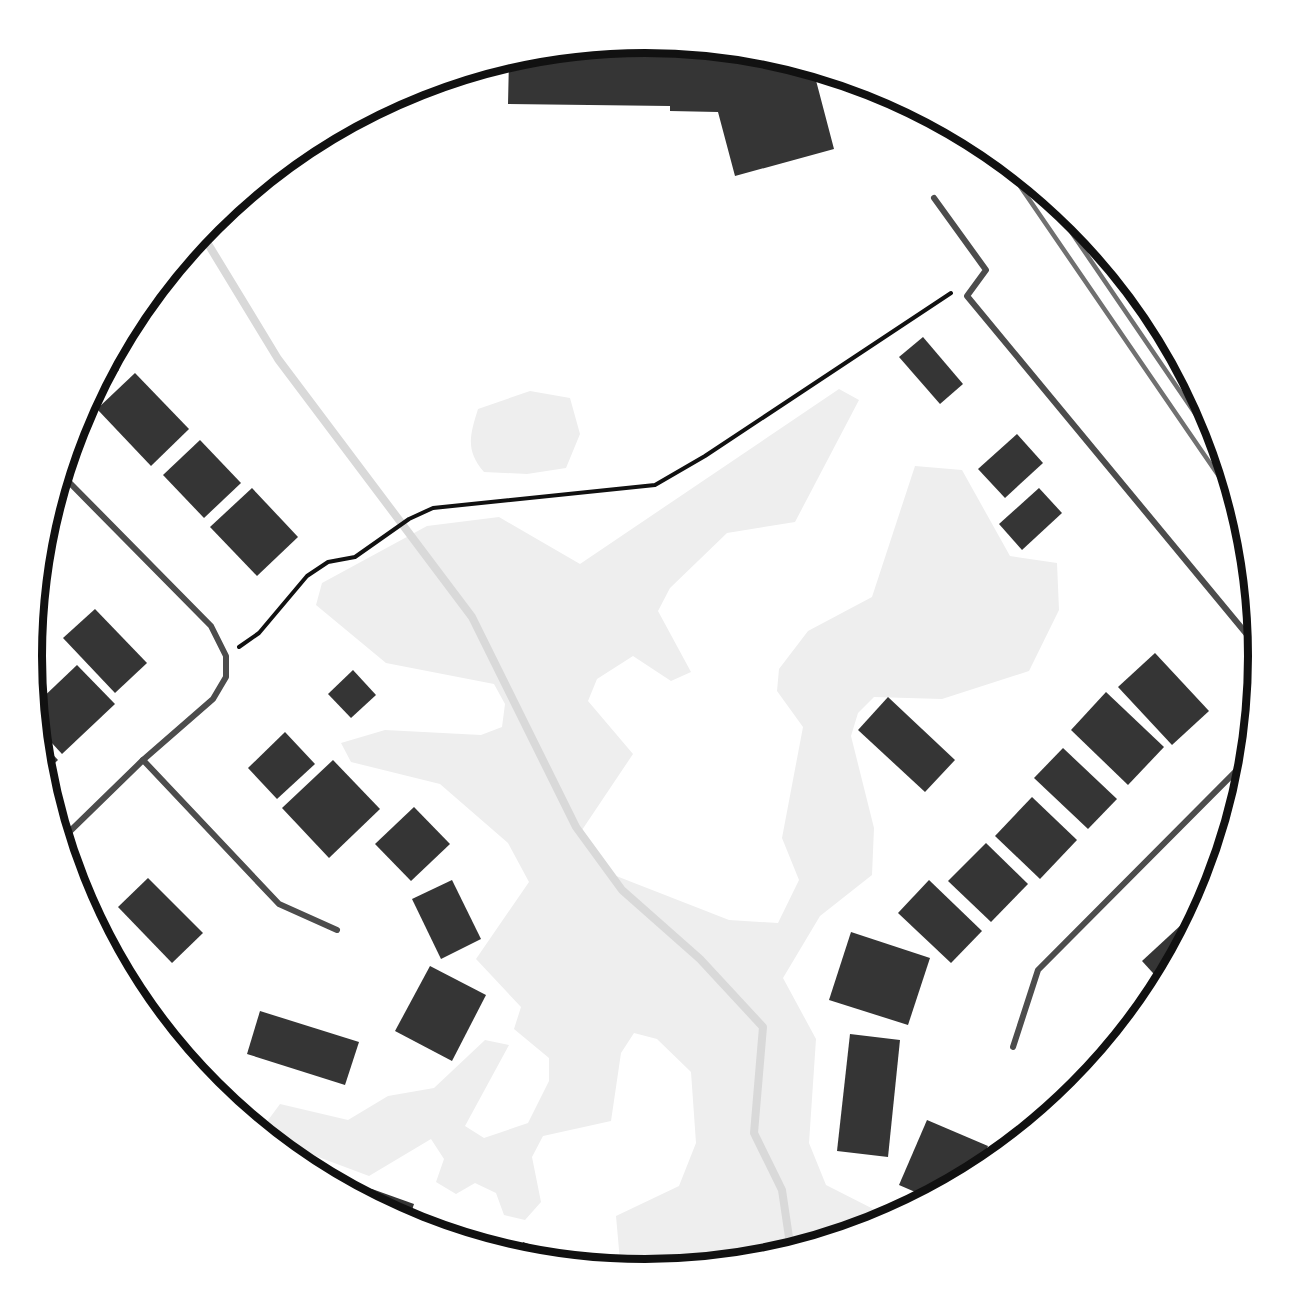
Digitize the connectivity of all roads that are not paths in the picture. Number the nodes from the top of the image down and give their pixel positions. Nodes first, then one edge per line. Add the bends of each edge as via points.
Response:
1 (934, 198) dead end
2 (68, 482) edge
3 (1248, 636) edge
4 (143, 760) junction
5 (1238, 770) edge
6 (69, 832) edge
7 (337, 930) dead end
8 (1013, 1047) dead end

1 - 3 street via 986,270 967,296
2 - 4 street via 211,626 226,656 226,677 213,699
4 - 6 street
4 - 7 street via 279,904
5 - 8 street via 1038,970

